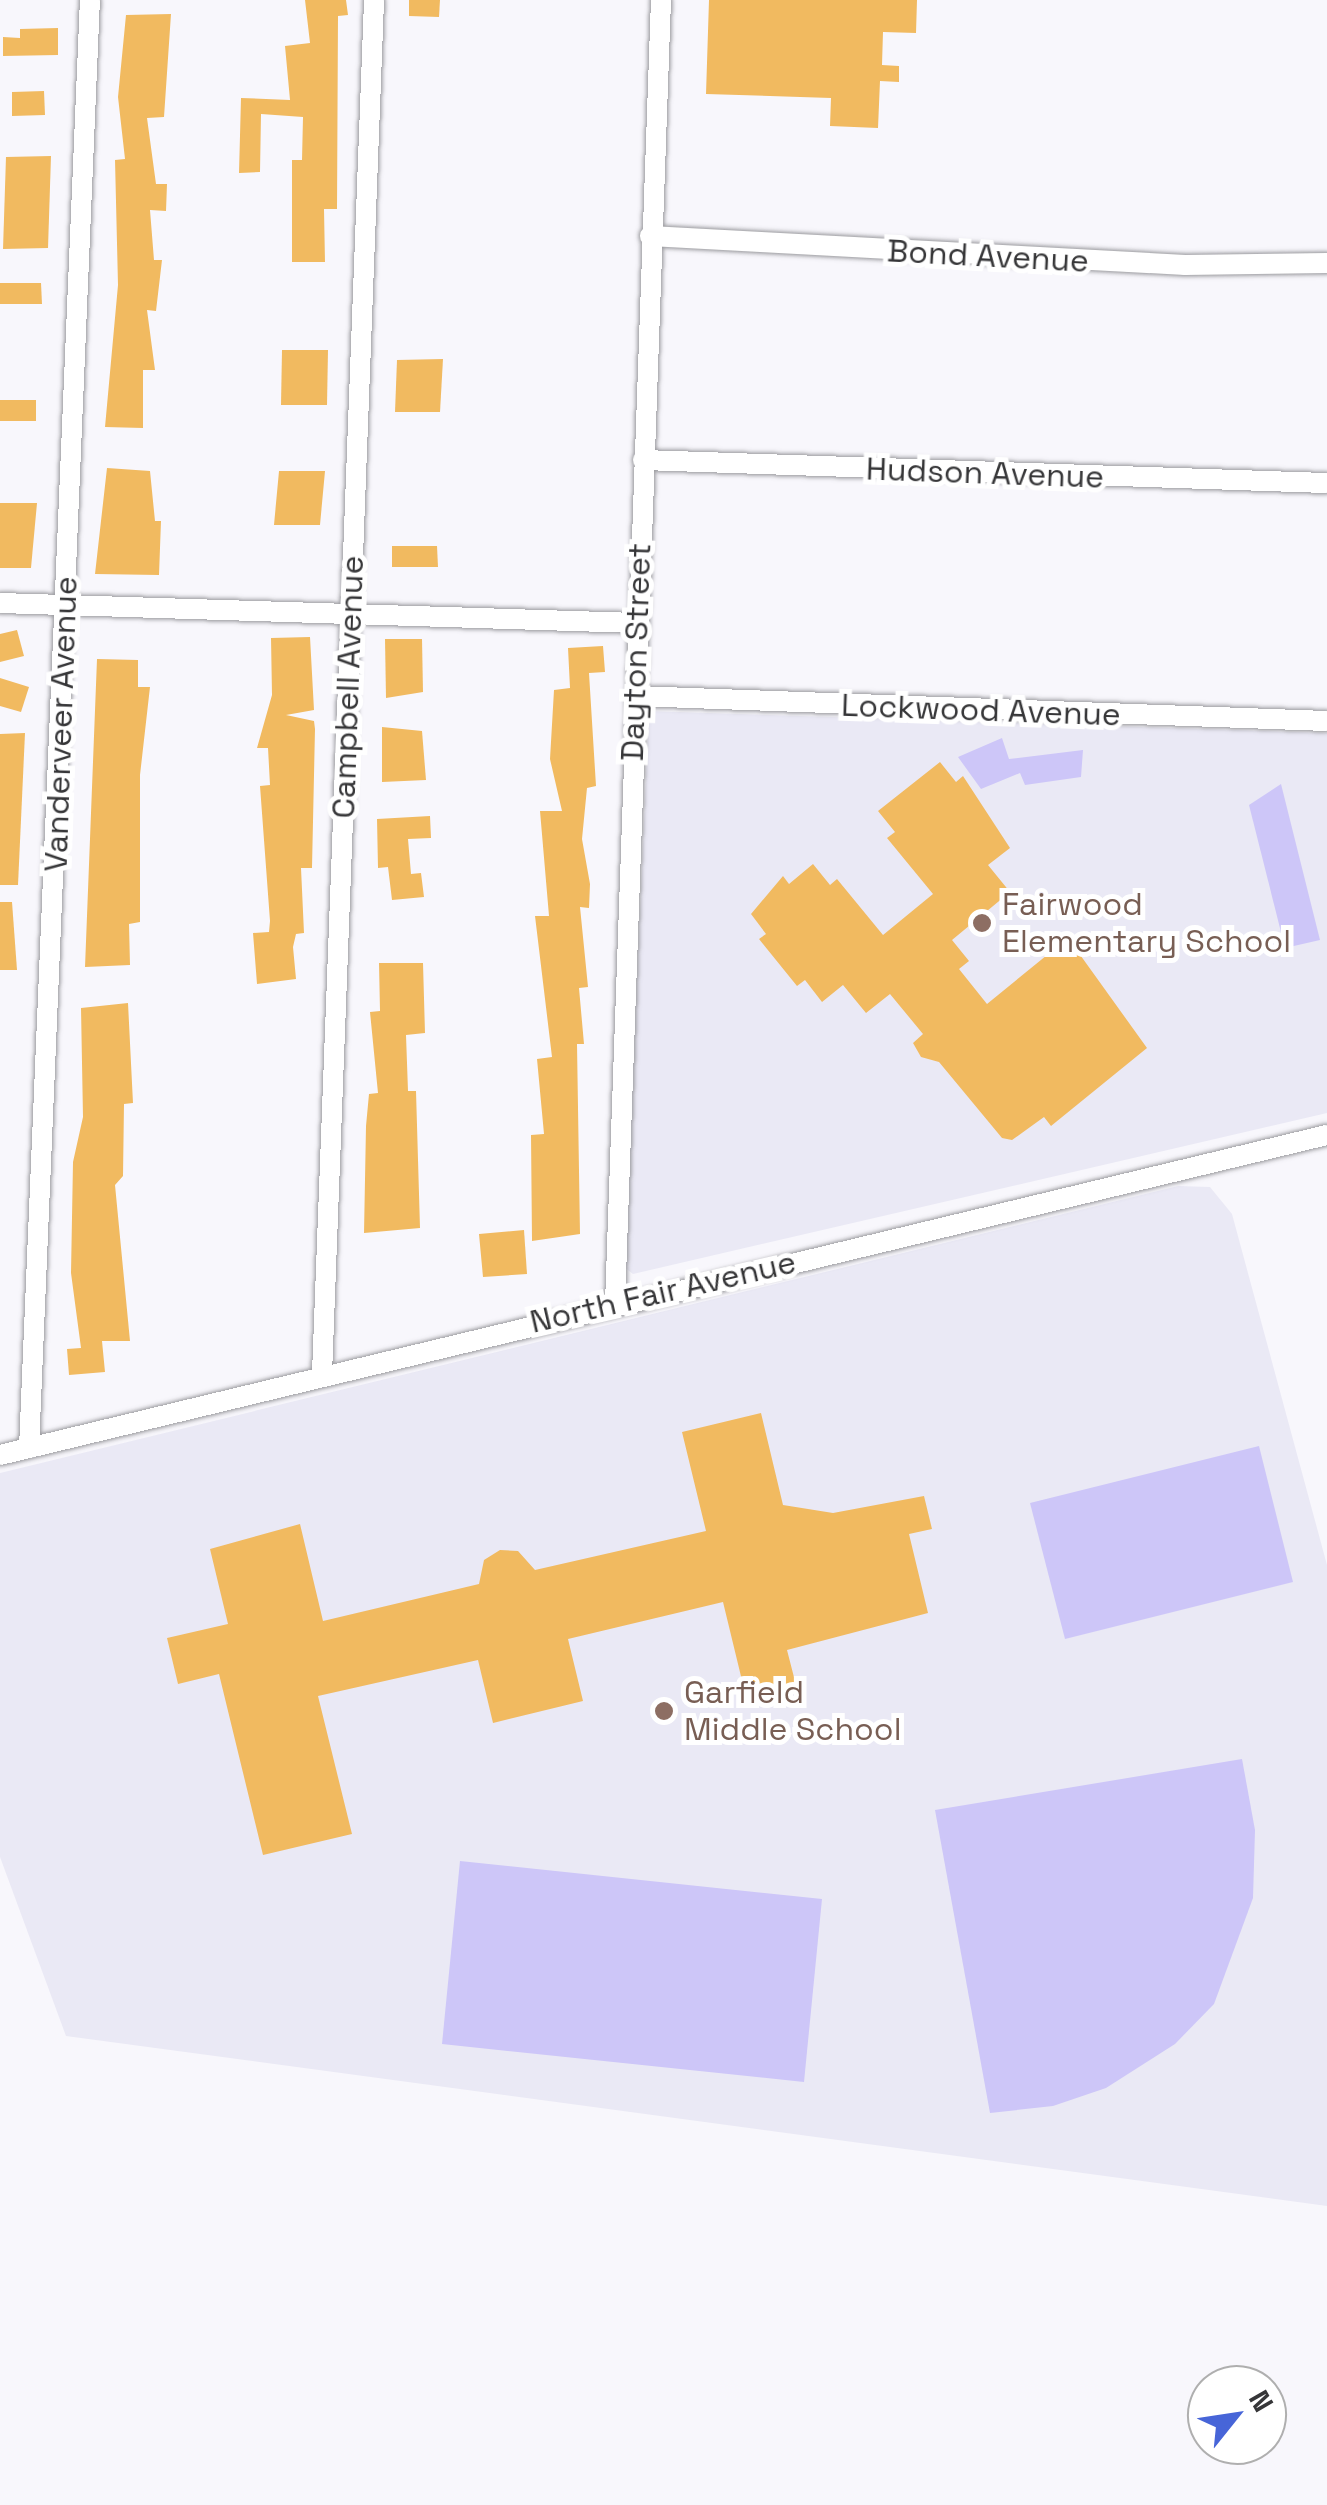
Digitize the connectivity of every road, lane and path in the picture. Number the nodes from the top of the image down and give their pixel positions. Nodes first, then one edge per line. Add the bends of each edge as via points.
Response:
1 (90, 0) edge
2 (374, 0) edge
3 (661, 0) edge
4 (650, 236) junction
5 (1327, 263) edge
6 (643, 460) junction
7 (1327, 484) edge
8 (0, 603) edge
9 (66, 606) junction
10 (348, 615) junction
11 (636, 623) junction
12 (635, 696) junction
13 (1327, 721) edge
14 (1327, 1135) edge
15 (615, 1304) junction
16 (322, 1374) junction
17 (29, 1448) junction
18 (0, 1455) edge

1 - 9 street, Vanderveer Avenue
2 - 10 street, Campbell Avenue
3 - 4 street, Dayton Street
4 - 5 street, Bond Avenue via 1070,260
4 - 6 street, Dayton Street
6 - 7 street, Hudson Avenue
6 - 11 street, Dayton Street
8 - 9 street
9 - 10 street
9 - 17 street, Vanderveer Avenue
10 - 11 street
10 - 16 street, Campbell Avenue
11 - 12 street, Dayton Street
12 - 13 street, Lockwood Avenue
12 - 15 street, Dayton Street
14 - 15 street, North Fair Avenue
15 - 16 street, North Fair Avenue
16 - 17 street, North Fair Avenue
17 - 18 street, North Fair Avenue

